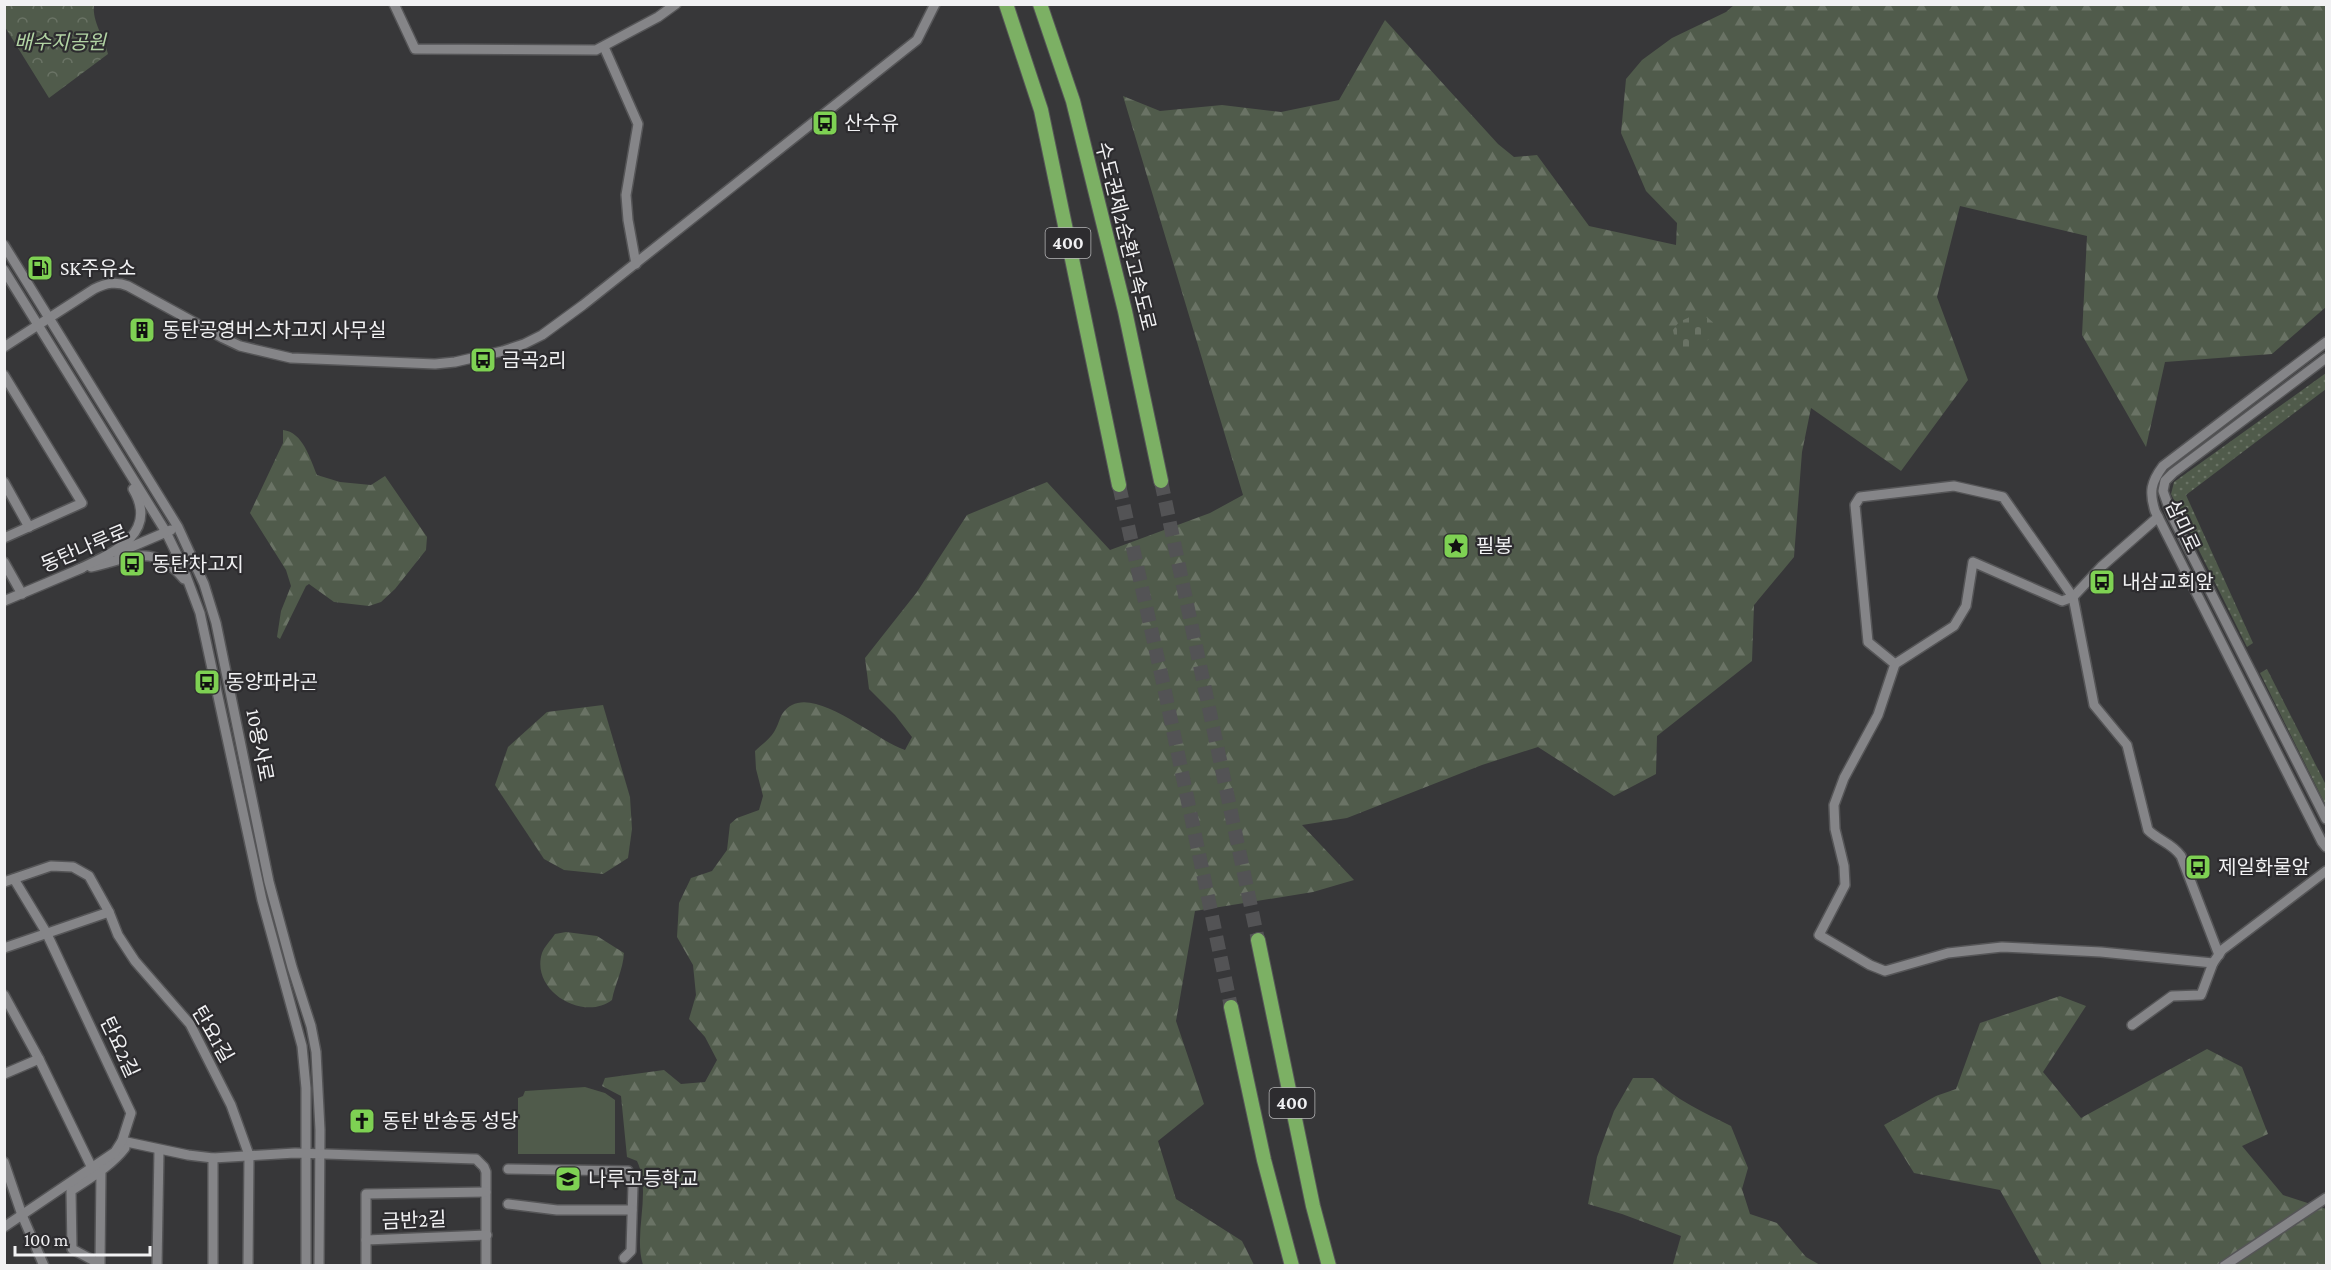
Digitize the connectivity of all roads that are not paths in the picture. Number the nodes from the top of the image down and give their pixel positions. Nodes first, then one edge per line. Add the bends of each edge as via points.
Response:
1 (394, 4) edge
2 (676, 4) edge
3 (935, 4) edge
4 (1006, 4) edge
5 (1040, 4) edge
6 (604, 47) junction
7 (4, 245) edge
8 (636, 264) junction
9 (4, 270) edge
10 (50, 318) junction
11 (39, 326) junction
12 (2326, 342) edge
13 (4, 346) edge
14 (2326, 358) edge
15 (4, 375) edge
16 (99, 423) junction
17 (1161, 481) tunnel mouth
18 (4, 482) edge
19 (1119, 485) tunnel mouth
20 (2158, 517) junction
21 (29, 527) junction
22 (178, 527) junction
23 (166, 532) junction
24 (4, 538) edge
25 (4, 562) edge
26 (77, 570) junction
27 (192, 592) junction
28 (21, 594) junction
29 (2073, 597) junction
30 (4, 601) edge
31 (1895, 664) junction
32 (2326, 819) edge
33 (2326, 847) edge
34 (2326, 871) edge
35 (9, 880) edge
36 (108, 912) junction
37 (46, 932) junction
38 (1258, 940) tunnel mouth
39 (4, 948) edge
40 (2216, 959) junction
41 (4, 995) edge
42 (1231, 1007) tunnel mouth
43 (2132, 1025) dead end
44 (39, 1059) junction
45 (4, 1074) edge
46 (125, 1143) junction
47 (159, 1150) junction
48 (306, 1154) junction
49 (320, 1154) junction
50 (249, 1155) junction
51 (213, 1158) junction
52 (4, 1162) edge
53 (97, 1169) junction
54 (508, 1169) dead end
55 (486, 1192) junction
56 (2326, 1198) edge
57 (508, 1204) dead end
58 (632, 1210) junction
59 (22, 1215) junction
60 (4, 1227) edge
61 (487, 1235) junction
62 (366, 1240) junction
63 (624, 1258) dead end
64 (44, 1266) edge
65 (157, 1266) edge
66 (213, 1266) edge
67 (248, 1266) edge
68 (306, 1266) edge
69 (320, 1266) edge
70 (366, 1266) edge
71 (486, 1266) edge
72 (1292, 1266) edge
73 (1329, 1266) edge
74 (2224, 1266) edge

1 - 6 street via 415,49
2 - 6 street
3 - 8 street via 916,40
4 - 19 highway, 400 via 1041,110
5 - 17 highway, 수도권제2순환고속도로 / 400 via 1073,101 1125,311
6 - 8 street via 638,124 626,195
7 - 10 street, 10용사로
8 - 10 street via 542,335 503,351 446,364 276,356 222,338 128,286 114,283 94,289
9 - 11 street, 10용사로
10 - 11 street
10 - 22 street, 10용사로
11 - 13 street
11 - 16 street, 10용사로
12 - 20 street, 삼미로 via 2163,466 2150,487
14 - 32 street, 삼미로 via 2173,472 2163,490 2200,573
15 - 21 street via 82,503
16 - 23 street, 10용사로
16 - 26 street via 135,493 142,518 129,540
18 - 21 street
20 - 29 street
20 - 33 street, 삼미로
21 - 24 street
22 - 23 street, 동탄나루로
22 - 49 street, 10용사로 via 204,584 216,623 269,882 311,1026 318,1070
23 - 26 street, 동탄나루로
23 - 27 street, 10용사로
25 - 28 street
26 - 27 street via 149,555 169,564
26 - 28 street, 동탄나루로
27 - 48 street, 10용사로 via 200,613 262,900 302,1046
28 - 30 street, 동탄나루로
29 - 31 street via 2062,601 1973,562 1966,606 1954,626
29 - 31 street via 2003,496 1954,486 1860,498 1855,505 1869,642
29 - 40 street via 2094,705 2127,745 2148,830 2174,845 2181,856
31 - 40 street via 1878,715 1834,805 1845,885 1819,935 1885,971 1948,953 2002,946
34 - 40 street via 2222,950
35 - 36 street, 탄요1길 via 51,866 73,867 89,876
35 - 37 street, 탄요2길
36 - 37 street
36 - 50 street, 탄요1길 via 135,961 190,1024 231,1105
37 - 39 street
37 - 46 street, 탄요2길 via 131,1113
38 - 73 highway, 400
40 - 43 street via 2201,995 2172,996
41 - 44 street
42 - 72 highway, 400
44 - 45 street
44 - 53 street
46 - 47 street
46 - 53 street, 탄요2길
47 - 51 street
47 - 65 street
48 - 49 street
48 - 50 street
48 - 68 street, 10용사로
49 - 55 street via 476,1159 486,1172
49 - 69 street, 10용사로
50 - 51 street
50 - 67 street, 탄요1길
51 - 66 street
52 - 59 street
53 - 53 street via 71,1191 72,1249 100,1263
53 - 59 street, 탄요2길
54 - 58 street via 628,1171 633,1185
55 - 61 street
55 - 62 street, 금반2길 via 366,1194
56 - 74 street
57 - 58 street via 557,1210
58 - 63 street via 631,1251
59 - 60 street
59 - 64 street
61 - 62 street, 금반2길
61 - 71 street
62 - 70 street

